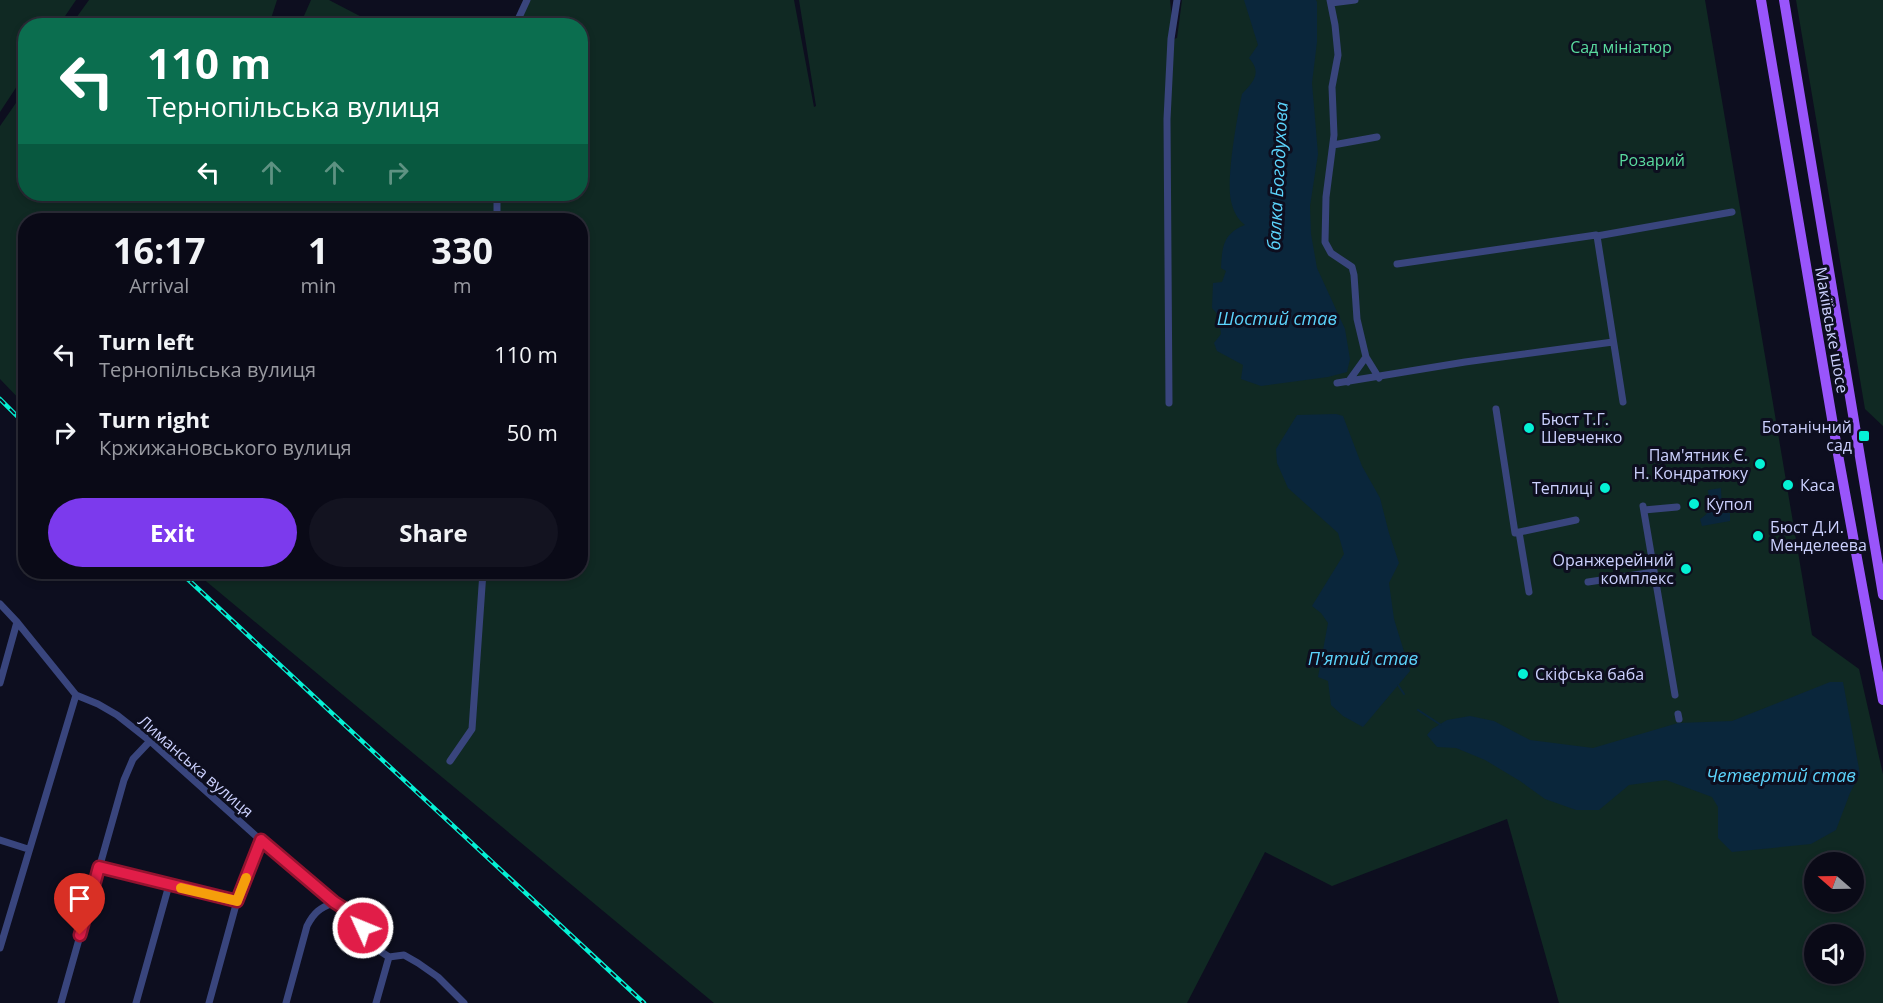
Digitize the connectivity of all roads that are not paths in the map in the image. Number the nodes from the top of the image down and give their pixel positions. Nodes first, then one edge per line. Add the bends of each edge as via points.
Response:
1 (527, 0) edge
2 (1177, 0) edge
3 (1355, 0) edge
4 (1761, 0) edge
5 (1784, 0) edge
6 (1331, 2) edge
7 (519, 18) edge
8 (1377, 137) dead end
9 (1333, 145) junction
10 (1732, 212) dead end
11 (1596, 235) dead end
12 (1397, 264) dead end
13 (1613, 342) junction
14 (1366, 357) junction
15 (1379, 378) junction
16 (1348, 382) junction
17 (1337, 383) dead end
18 (1623, 402) dead end
19 (1169, 403) dead end
20 (1496, 409) dead end
21 (1677, 507) dead end
22 (1576, 520) dead end
23 (1519, 532) junction
24 (1654, 572) junction
25 (483, 579) edge
26 (1588, 582) dead end
27 (1529, 592) dead end
28 (1883, 595) edge
29 (0, 604) edge
30 (17, 622) junction
31 (0, 683) edge
32 (76, 694) junction
33 (1676, 696) dead end
34 (1883, 700) edge
35 (150, 741) junction
36 (450, 761) dead end
37 (0, 840) edge
38 (261, 840) junction
39 (28, 849) junction
40 (99, 867) junction
41 (169, 885) junction
42 (237, 901) junction
43 (334, 902) junction
44 (0, 948) edge
45 (389, 957) junction
46 (61, 1003) edge
47 (136, 1003) edge
48 (208, 1003) edge
49 (286, 1003) edge
50 (376, 1003) edge
51 (464, 1003) edge

1 - 7 street
2 - 19 street via 1167,119
3 - 6 street
4 - 34 main road, Макіївське шосе
5 - 28 main road, Макіївське шосе
6 - 9 street via 1338,55 1332,87
8 - 9 street
9 - 14 street via 1325,242 1331,253 1352,267
10 - 13 street via 1597,236
11 - 12 street
13 - 15 street
13 - 18 street
14 - 15 street
14 - 16 street
15 - 16 street
16 - 17 street
20 - 23 street via 1515,533
21 - 24 street via 1643,508
22 - 23 street
23 - 27 street
24 - 26 street
24 - 33 street
25 - 36 street via 472,729
29 - 30 street, Лиманська вулиця
30 - 31 street
30 - 32 street, Лиманська вулиця
32 - 35 street, Лиманська вулиця via 117,715
32 - 39 street
35 - 38 street, Лиманська вулиця
35 - 40 street via 133,759 124,780
37 - 39 street
38 - 42 street
38 - 43 street, Лиманська вулиця
39 - 44 street
40 - 41 street
40 - 46 street
41 - 42 street
41 - 47 street
42 - 48 street
43 - 45 street, Лиманська вулиця via 356,916 377,949
43 - 49 street via 312,916
45 - 50 street
45 - 51 street via 404,955 418,963

